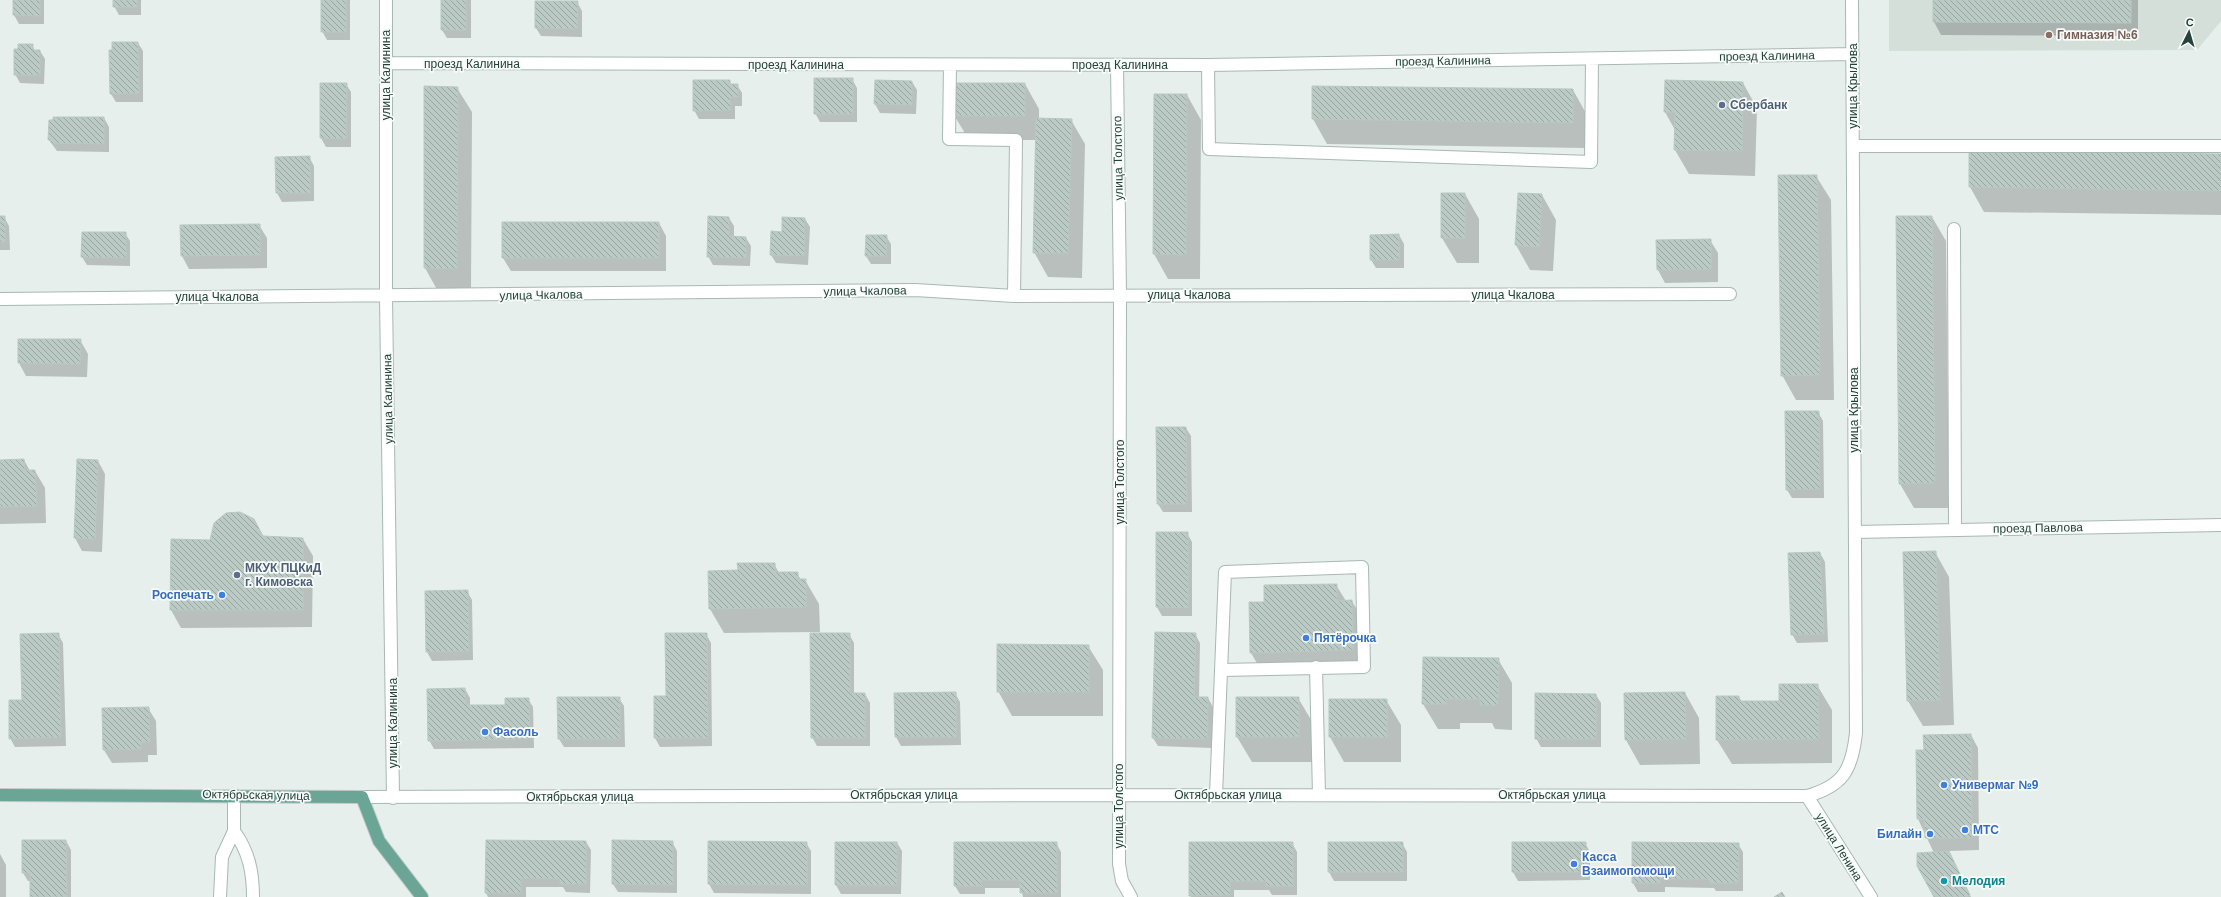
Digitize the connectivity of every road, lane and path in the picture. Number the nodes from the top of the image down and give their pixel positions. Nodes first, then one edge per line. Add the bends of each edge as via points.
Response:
1 (386, 0) edge
2 (1852, 0) edge
3 (1853, 54) junction
4 (1592, 60) junction
5 (386, 63) junction
6 (950, 65) junction
7 (1116, 65) junction
8 (1208, 65) junction
9 (1853, 146) junction
10 (2221, 146) edge
11 (1954, 229) dead end
12 (1730, 294) dead end
13 (1120, 295) junction
14 (1014, 296) junction
15 (386, 297) junction
16 (0, 299) edge
17 (2221, 525) edge
18 (1955, 530) junction
19 (1855, 532) junction
20 (1316, 667) junction
21 (1221, 670) junction
22 (1119, 794) junction
23 (0, 795) edge
24 (234, 795) junction
25 (1216, 795) junction
26 (1319, 795) junction
27 (1807, 796) junction
28 (362, 797) junction
29 (393, 798) junction
30 (234, 831) junction
31 (220, 897) edge
32 (253, 897) edge
33 (422, 897) edge
34 (1131, 897) edge
35 (1871, 897) edge

1 - 5 street, улица Калинина
2 - 3 street, улица Крылова
3 - 4 street, проезд Калинина
3 - 9 street, улица Крылова
4 - 8 street, проезд Калинина
4 - 8 street via 1591,162 1209,149
5 - 6 street, проезд Калинина
5 - 15 street, улица Калинина
6 - 7 street, проезд Калинина
6 - 14 street via 949,139 1016,140
7 - 8 street, проезд Калинина
7 - 13 street, улица Толстого
9 - 10 street
9 - 19 street, улица Крылова
11 - 18 street
12 - 13 street, улица Чкалова
13 - 14 street, улица Чкалова
13 - 22 street, улица Толстого
14 - 15 street, улица Чкалова via 915,290
15 - 16 street, улица Чкалова
15 - 29 street, улица Калинина
17 - 18 street, проезд Павлова
18 - 19 street, проезд Павлова
19 - 27 street, улица Крылова via 1854,749 1848,767 1836,785
20 - 21 street
20 - 21 street via 1364,666 1362,568 1225,572
20 - 26 street
21 - 25 street
22 - 25 street, Октябрьская улица
22 - 29 street, Октябрьская улица
22 - 34 street, улица Толстого via 1120,869 1122,881
23 - 24 main road, Октябрьская улица
24 - 28 main road, Октябрьская улица
24 - 30 street
25 - 26 street, Октябрьская улица
26 - 27 street, Октябрьская улица
27 - 35 street, улица Ленина
28 - 29 street, Октябрьская улица
28 - 33 main road via 379,841
30 - 31 street via 222,857
30 - 32 street via 249,857

